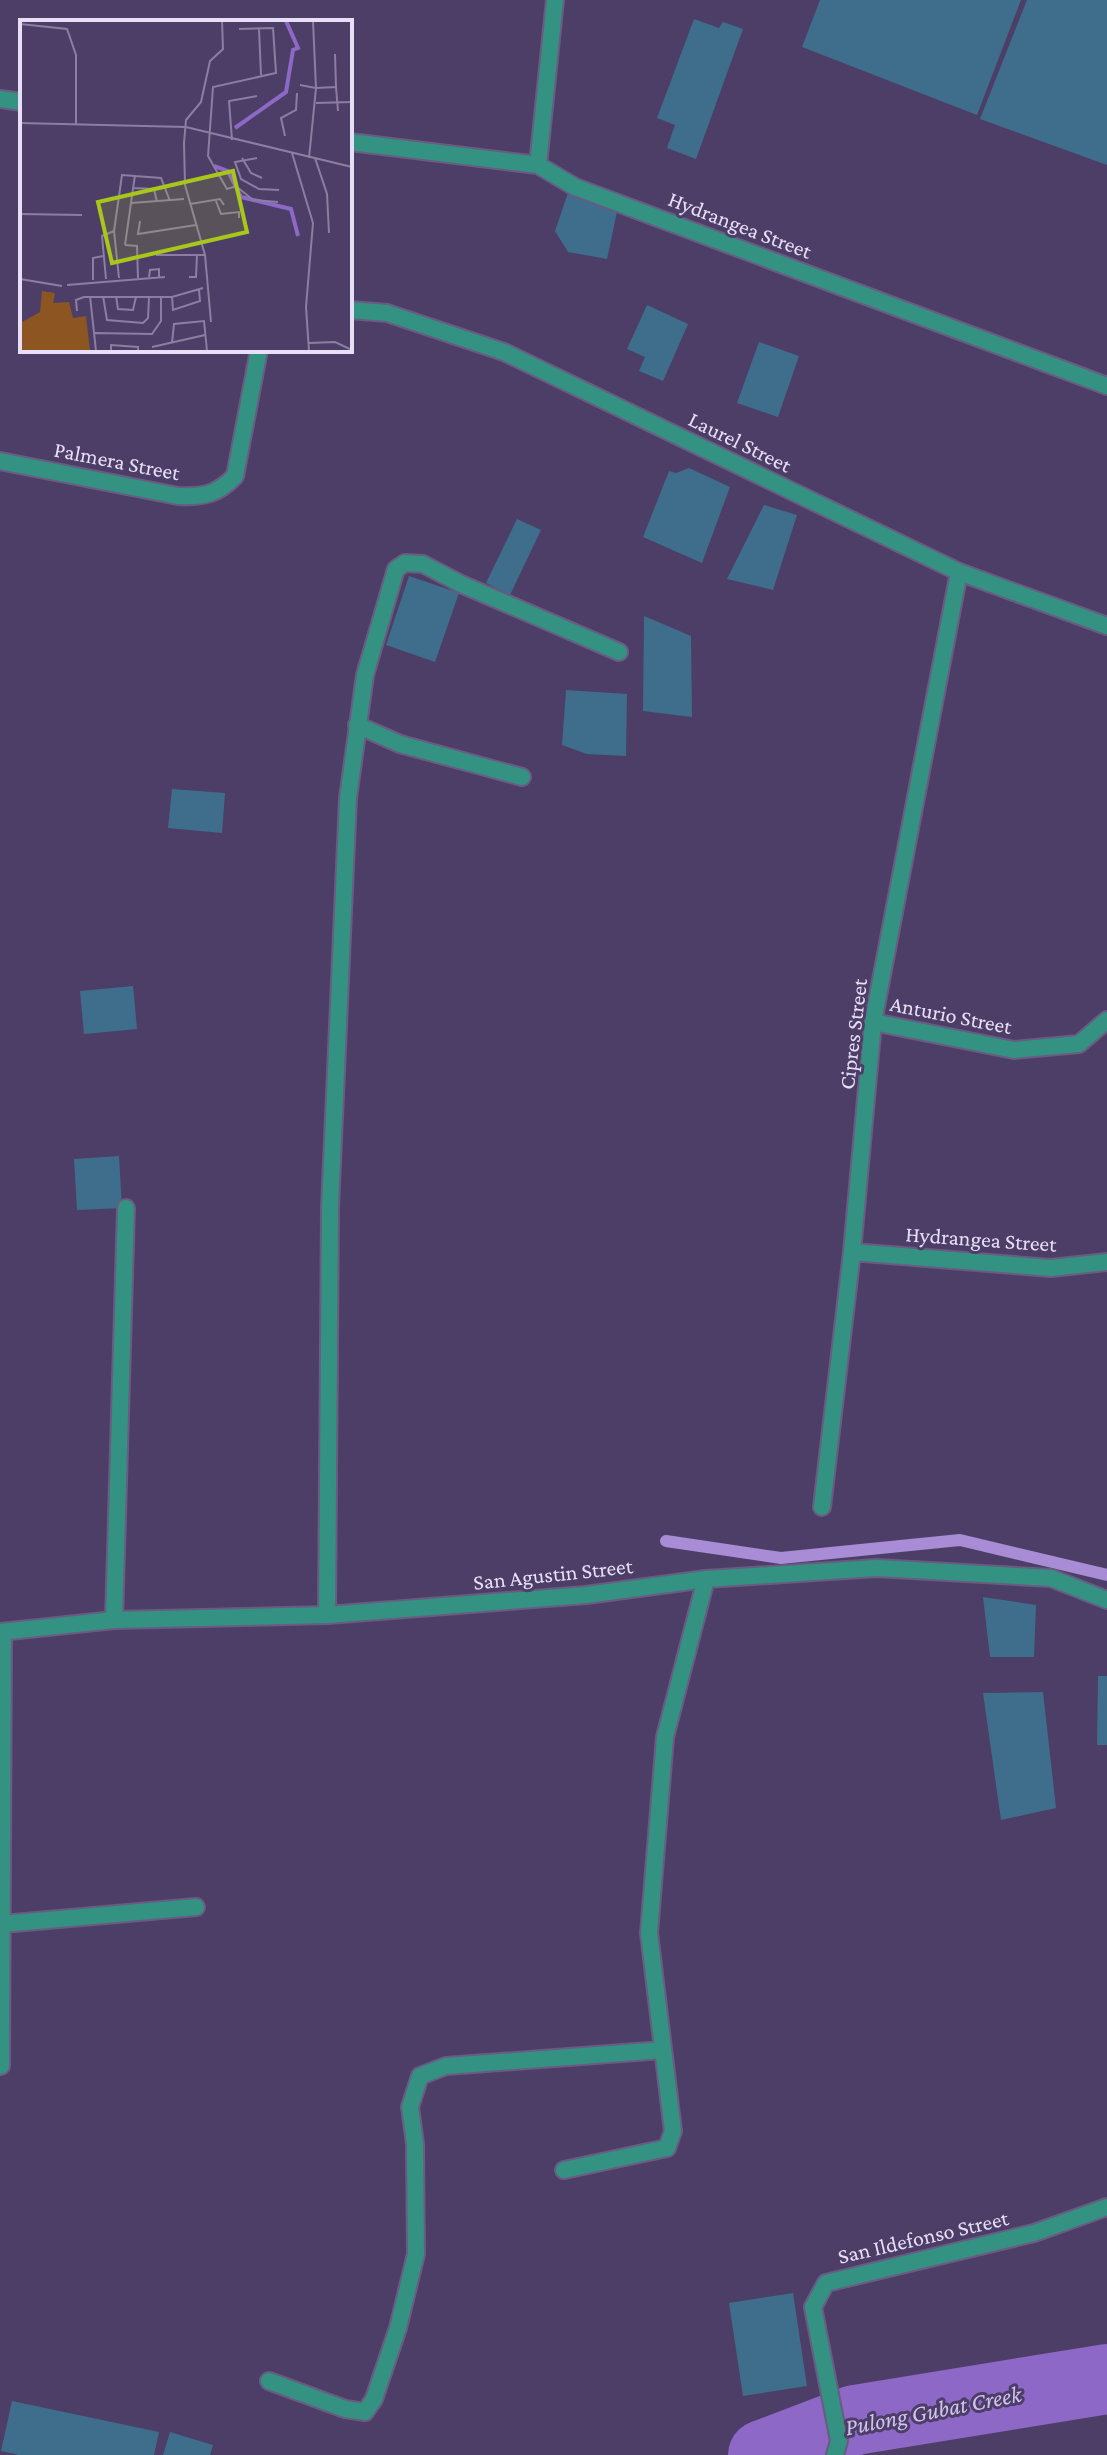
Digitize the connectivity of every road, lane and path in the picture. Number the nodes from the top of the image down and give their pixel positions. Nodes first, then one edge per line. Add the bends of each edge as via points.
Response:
1 (555, 0) edge
2 (0, 99) edge
3 (20, 102) edge
4 (352, 142) edge
5 (538, 165) junction
6 (352, 310) edge
7 (259, 352) edge
8 (1107, 386) edge
9 (0, 461) edge
10 (959, 572) junction
11 (1107, 626) edge
12 (619, 652) dead end
13 (357, 725) junction
14 (522, 777) dead end
15 (1107, 1020) edge
16 (873, 1022) junction
17 (126, 1208) dead end
18 (852, 1252) junction
19 (1107, 1262) edge
20 (822, 1507) dead end
21 (706, 1579) junction
22 (1107, 1600) edge
23 (327, 1615) junction
24 (114, 1620) junction
25 (2, 1632) edge
26 (196, 1907) dead end
27 (2, 1924) junction
28 (663, 2050) junction
29 (1, 2066) edge
30 (564, 2170) dead end
31 (1107, 2207) edge
32 (269, 2381) dead end
33 (837, 2448) edge

1 - 5 street
2 - 3 street
4 - 5 street, Hydrangea Street
5 - 8 street, Hydrangea Street via 575,187
6 - 10 street, Laurel Street via 387,313 504,352
7 - 9 street, Palmera Street via 235,476 222,490 201,497 178,496
10 - 11 street, Laurel Street
10 - 16 street, Cipres Street
12 - 13 street via 423,564 405,563 396,569 391,585 365,675
13 - 14 street via 400,744
13 - 23 street via 348,798 330,1208
15 - 16 street, Anturio Street via 1079,1044 1014,1050
16 - 18 street, Cipres Street
17 - 24 street
18 - 19 street, Hydrangea Street via 1051,1268
18 - 20 street, Cipres Street
21 - 22 street, San Agustin Street via 877,1568 964,1572 1051,1578
21 - 23 street, San Agustin Street via 586,1595
21 - 28 street via 665,1737 649,1933
23 - 24 street, San Agustin Street
24 - 25 street, San Agustin Street
25 - 27 street
26 - 27 street
27 - 29 street
28 - 30 street via 673,2131 667,2148
28 - 32 street via 446,2066 420,2076 410,2107 416,2254 374,2399 365,2412 345,2409
31 - 33 street, San Ildefonso Street via 1034,2233 826,2283 813,2307

